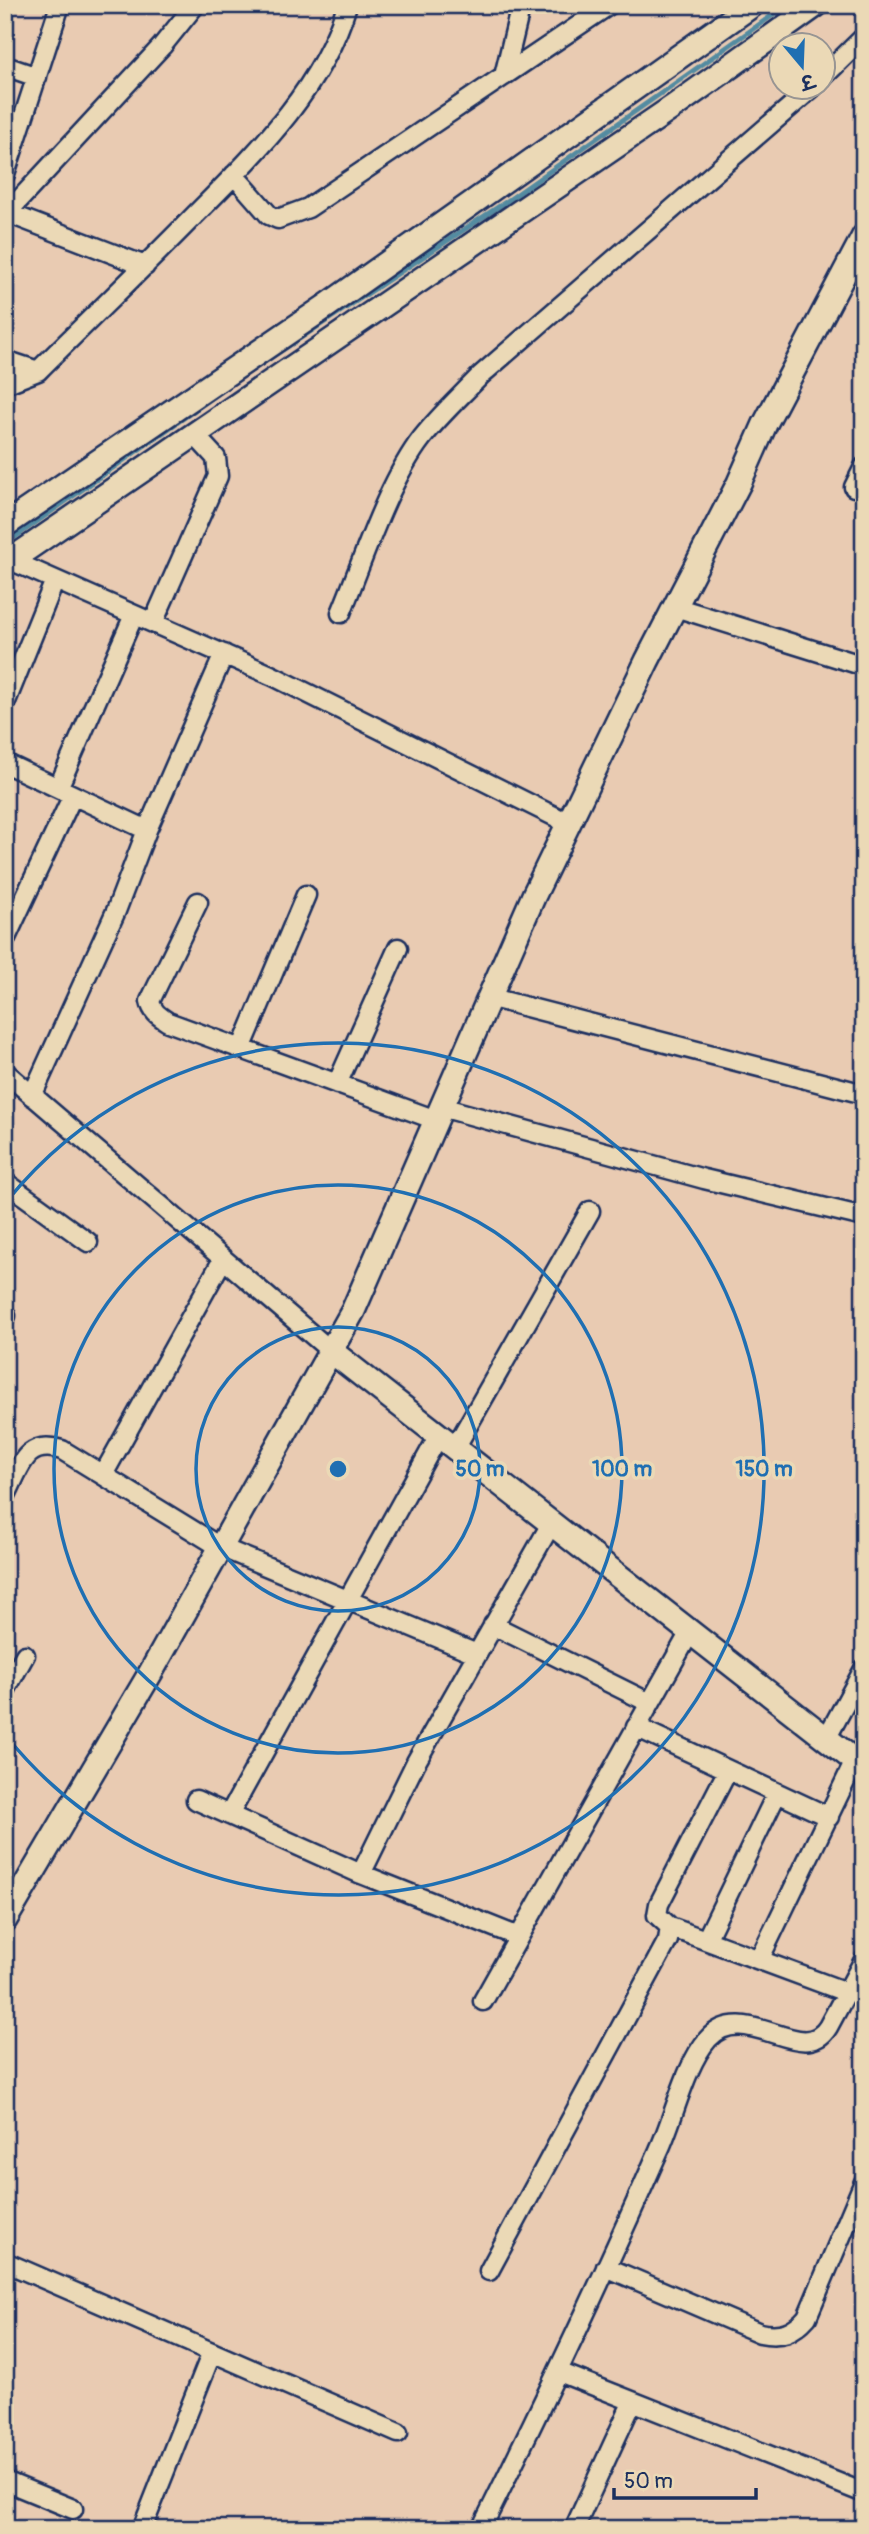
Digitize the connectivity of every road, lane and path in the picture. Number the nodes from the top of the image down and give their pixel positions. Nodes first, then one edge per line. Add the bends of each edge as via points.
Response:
1 (61, 5) edge
2 (195, 5) edge
3 (347, 5) edge
4 (521, 5) edge
5 (609, 5) edge
6 (752, 5) edge
7 (816, 5) edge
8 (864, 37) edge
9 (838, 62) edge
10 (5, 66) edge
11 (504, 76) junction
12 (37, 77) junction
13 (796, 102) edge
14 (5, 174) edge
15 (234, 175) junction
16 (6, 212) edge
17 (864, 236) edge
18 (145, 266) junction
19 (5, 360) edge
20 (38, 371) junction
21 (5, 384) edge
22 (194, 434) junction
23 (864, 467) edge
24 (854, 487) dead end
25 (5, 525) edge
26 (8, 562) edge
27 (55, 580) junction
28 (675, 607) junction
29 (341, 613) dead end
30 (134, 615) junction
31 (153, 623) junction
32 (223, 654) junction
33 (864, 666) edge
34 (5, 704) edge
35 (5, 763) edge
36 (65, 791) junction
37 (569, 824) junction
38 (147, 830) junction
39 (306, 895) dead end
40 (198, 902) dead end
41 (5, 940) edge
42 (398, 948) dead end
43 (488, 998) junction
44 (241, 1049) junction
45 (5, 1072) edge
46 (337, 1084) junction
47 (864, 1094) edge
48 (32, 1096) junction
49 (438, 1114) junction
50 (5, 1182) edge
51 (590, 1211) dead end
52 (864, 1217) edge
53 (88, 1242) dead end
54 (223, 1259) junction
55 (331, 1351) junction
56 (447, 1441) junction
57 (103, 1475) junction
58 (5, 1497) edge
59 (551, 1524) junction
60 (220, 1547) junction
61 (347, 1601) junction
62 (493, 1625) junction
63 (690, 1632) junction
64 (477, 1654) junction
65 (25, 1655) dead end
66 (864, 1669) edge
67 (5, 1691) edge
68 (650, 1703) junction
69 (636, 1727) junction
70 (826, 1739) junction
71 (859, 1765) edge
72 (727, 1770) junction
73 (777, 1793) junction
74 (196, 1800) dead end
75 (229, 1815) junction
76 (829, 1817) junction
77 (361, 1874) junction
78 (12, 1892) edge
79 (5, 1920) edge
80 (670, 1927) junction
81 (519, 1937) junction
82 (706, 1940) junction
83 (760, 1960) junction
84 (864, 1961) edge
85 (846, 1992) junction
86 (483, 2001) dead end
87 (864, 2182) edge
88 (5, 2262) edge
89 (606, 2267) junction
90 (489, 2271) dead end
91 (212, 2352) junction
92 (559, 2372) junction
93 (632, 2403) junction
94 (398, 2433) dead end
95 (5, 2481) edge
96 (864, 2493) edge
97 (73, 2509) dead end
98 (142, 2529) edge
99 (481, 2529) edge
100 (574, 2529) edge

1 - 12 street
2 - 16 street
3 - 15 street via 328,56 306,90
4 - 11 street
5 - 11 street
6 - 25 street
7 - 22 street
8 - 9 street
10 - 12 street
11 - 15 street via 289,216 278,219 269,215
12 - 14 street
13 - 29 street via 481,375 437,421 405,464
15 - 18 street
16 - 18 street
17 - 28 street
18 - 20 street
19 - 20 street
20 - 21 street
22 - 26 street
22 - 31 street via 216,458 218,476
23 - 24 street
26 - 27 street
27 - 30 street
27 - 34 street
28 - 33 street
28 - 37 street
30 - 31 street
30 - 36 street
31 - 32 street
32 - 37 street
32 - 38 street
35 - 36 street
36 - 38 street
36 - 41 street
37 - 43 street
38 - 48 street via 116,911
39 - 44 street
40 - 44 street via 156,986 151,1008 168,1022
42 - 46 street
43 - 47 street
43 - 49 street
44 - 46 street
45 - 48 street
46 - 49 street
48 - 54 street
49 - 52 street
49 - 55 street via 370,1275
50 - 53 street
51 - 56 street
54 - 55 street
54 - 57 street
55 - 56 street
55 - 60 street
56 - 59 street
56 - 61 street
57 - 58 street via 62,1450 40,1447 27,1456
57 - 60 street
59 - 62 street
59 - 63 street
60 - 61 street
60 - 78 street via 151,1672
61 - 64 street
61 - 75 street
62 - 64 street
62 - 68 street
63 - 68 street
63 - 70 street
64 - 77 street via 416,1762
65 - 67 street
66 - 70 street
68 - 69 street
69 - 72 street
69 - 81 street
70 - 71 street
71 - 76 street
72 - 73 street
72 - 80 street via 659,1904 657,1915
73 - 76 street
73 - 82 street
74 - 75 street
75 - 77 street
76 - 83 street
77 - 81 street
78 - 79 street
80 - 82 street
80 - 90 street via 668,1940
81 - 86 street
82 - 83 street
83 - 85 street
84 - 85 street
85 - 89 street via 817,2040 793,2039 739,2025 729,2025 708,2039
87 - 89 street via 807,2317 786,2334 760,2333
88 - 91 street
89 - 92 street
91 - 94 street
91 - 98 street
92 - 93 street
92 - 99 street
93 - 96 street
93 - 100 street
95 - 97 street

